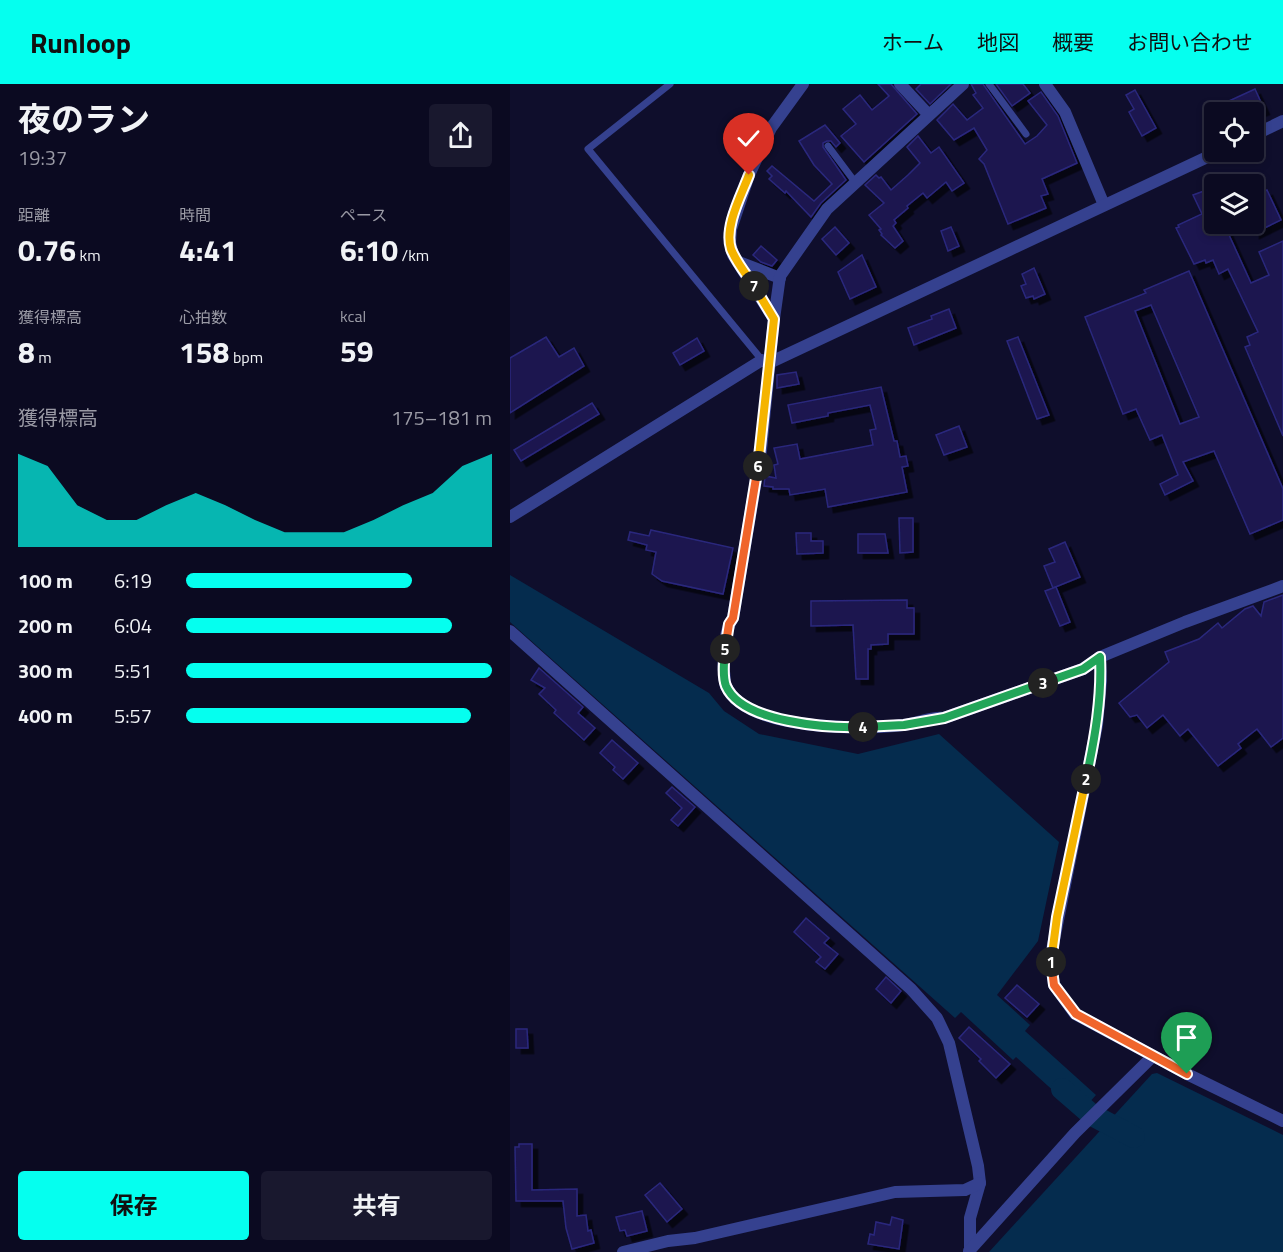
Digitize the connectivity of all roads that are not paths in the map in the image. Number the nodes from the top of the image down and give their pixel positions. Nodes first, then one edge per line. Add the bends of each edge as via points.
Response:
1 (670, 84) edge
2 (803, 84) edge
3 (900, 84) edge
4 (963, 84) edge
5 (989, 84) edge
6 (1045, 84) edge
7 (928, 114) junction
8 (1283, 121) edge
9 (1264, 130) edge
10 (1026, 134) dead end
11 (828, 146) dead end
12 (1204, 159) edge
13 (855, 182) junction
14 (1104, 205) junction
15 (739, 262) junction
16 (780, 278) junction
17 (774, 319) junction
18 (765, 362) junction
19 (510, 517) edge
20 (1283, 586) edge
21 (510, 632) edge
22 (1100, 657) junction
23 (1153, 1056) junction
24 (1283, 1121) edge
25 (980, 1183) junction
26 (969, 1251) edge
27 (623, 1252) edge

1 - 18 lane via 588,149
2 - 15 street via 771,128 745,185 730,242
3 - 7 street
4 - 7 street
5 - 10 lane
6 - 14 street via 1065,112
7 - 13 street
8 - 9 street
11 - 13 lane
12 - 14 street
13 - 16 street via 827,209
14 - 18 street
15 - 16 street
15 - 17 street
16 - 17 street
17 - 18 street
18 - 19 street
18 - 22 street via 761,450 723,662 726,686 740,702 754,711 818,726 904,725 944,718 1083,669
20 - 22 street
21 - 25 street via 929,1008 951,1050
22 - 23 street via 1096,725 1057,917 1052,975 1054,985 1076,1014
23 - 24 street
23 - 26 street via 1075,1133
25 - 26 street via 970,1218
25 - 27 street via 965,1190 895,1192

